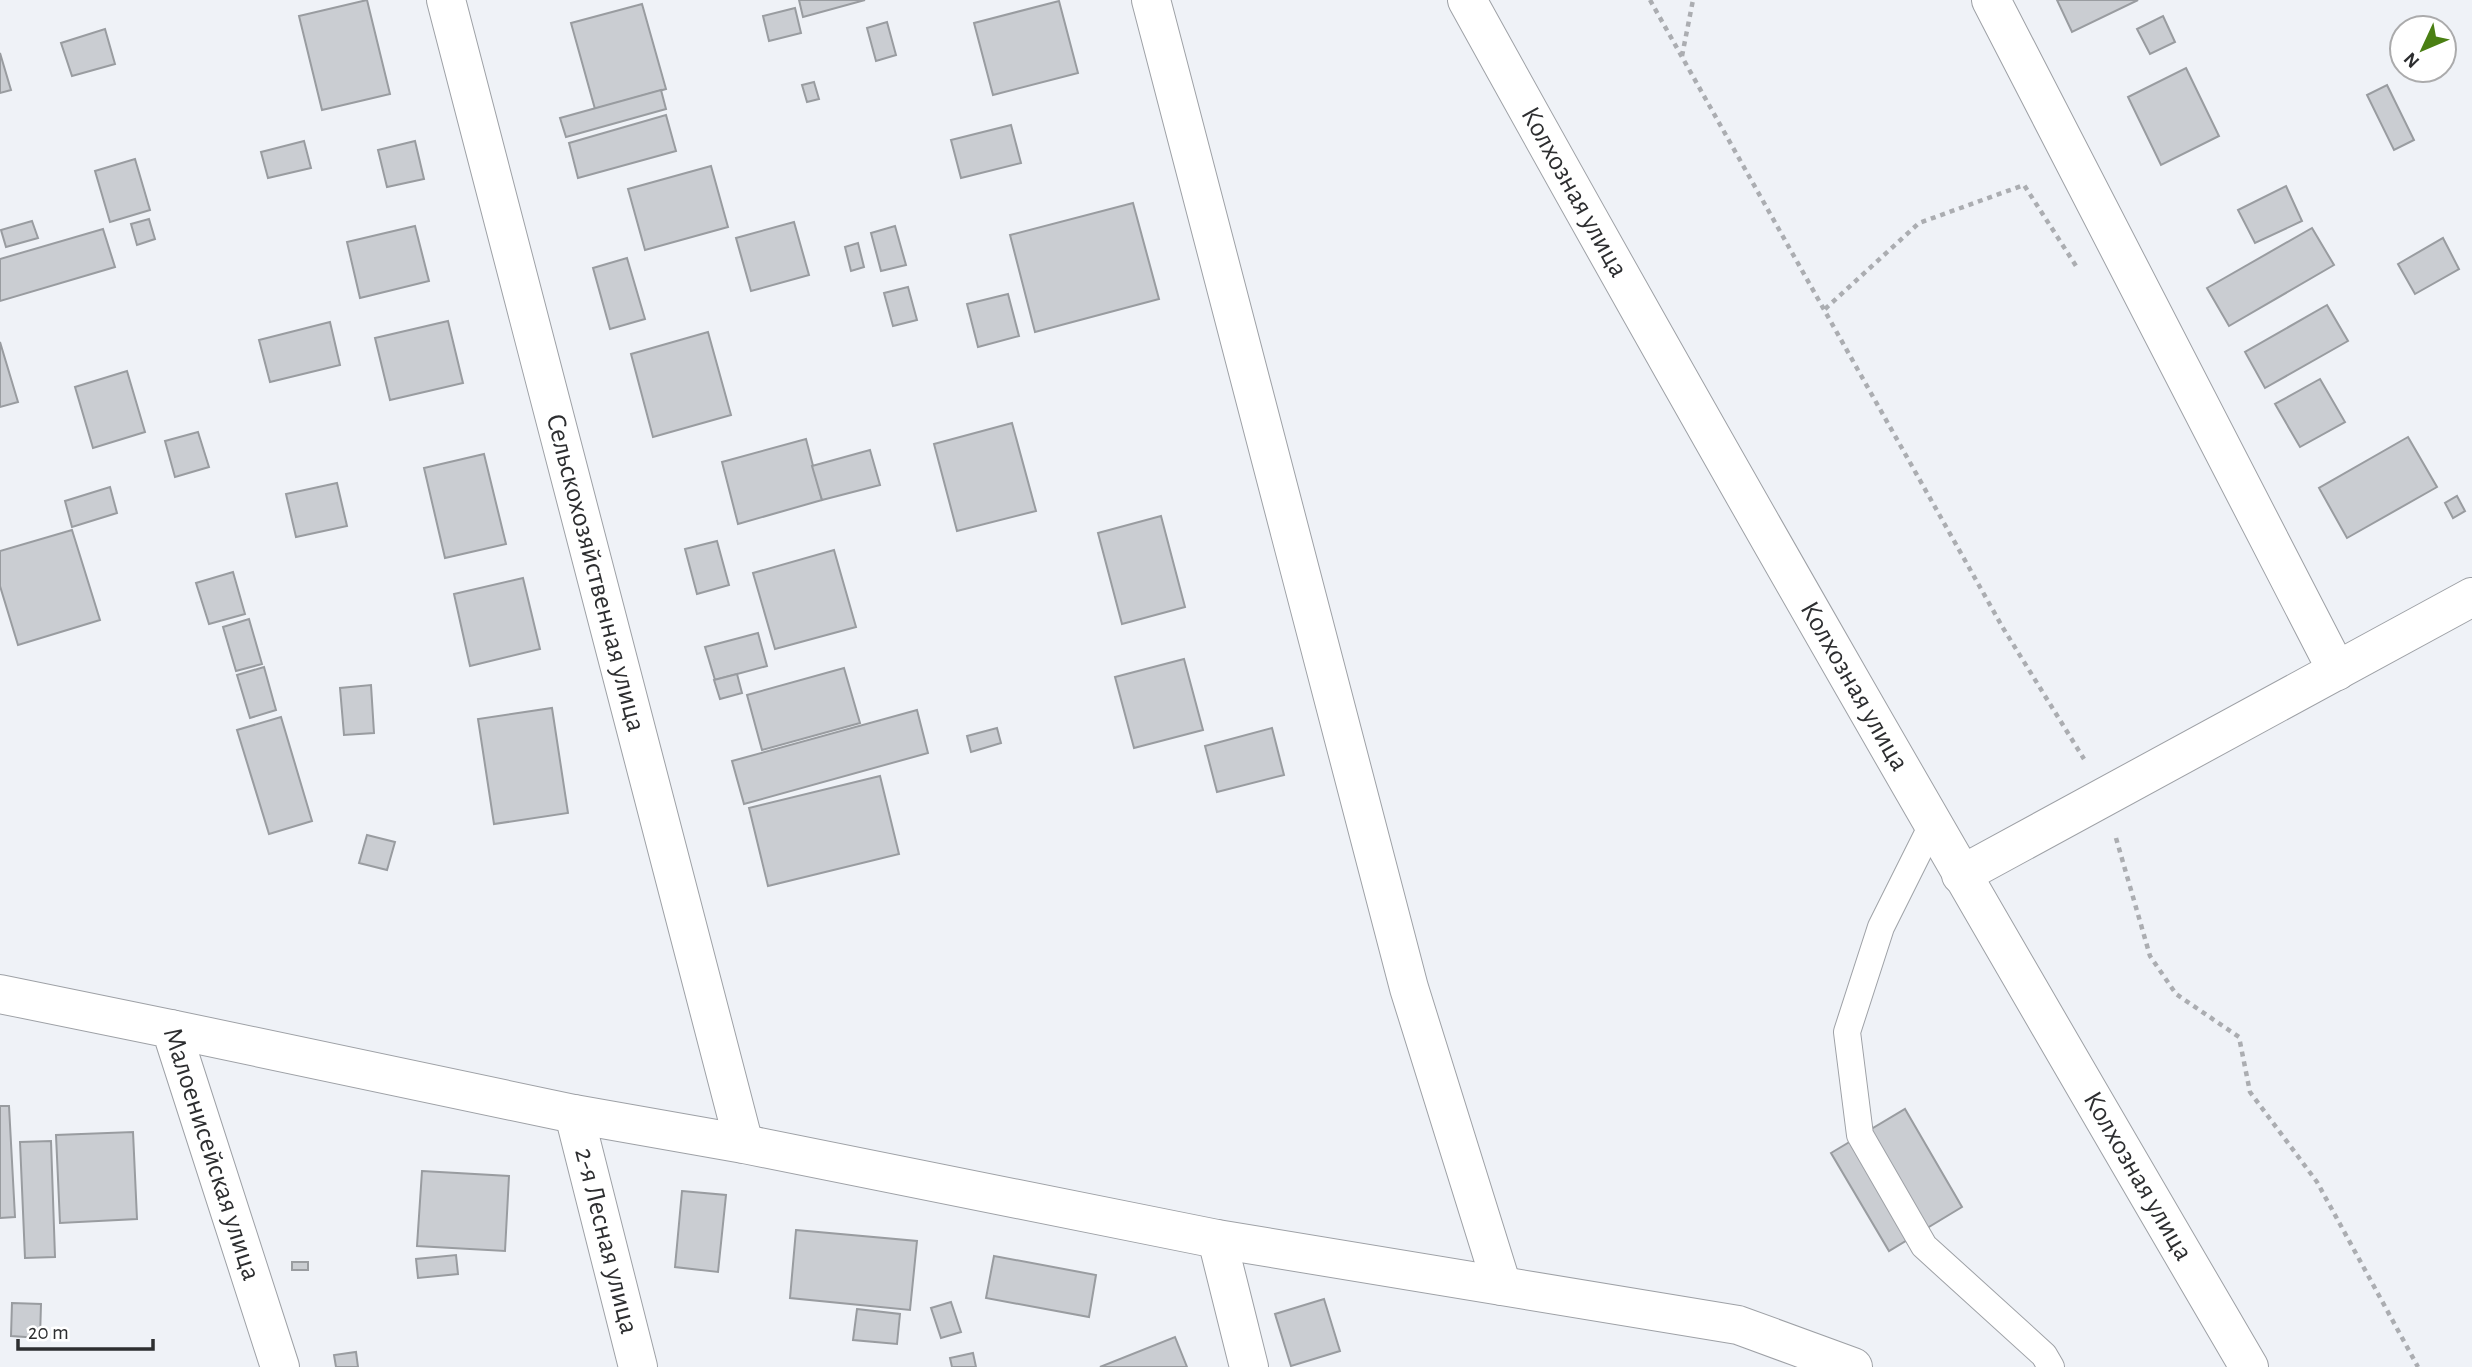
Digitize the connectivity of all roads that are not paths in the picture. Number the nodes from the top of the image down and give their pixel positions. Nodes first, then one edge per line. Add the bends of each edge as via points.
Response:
1 (446, 0) edge
2 (1151, 0) edge
3 (1466, 0) edge
4 (1990, 0) edge
5 (2472, 597) edge
6 (2337, 671) junction
7 (1932, 825) junction
8 (1961, 875) junction
9 (1, 990) edge
10 (171, 1028) junction
11 (574, 1114) junction
12 (744, 1144) junction
13 (1217, 1239) junction
14 (1502, 1286) junction
15 (280, 1367) edge
16 (638, 1367) edge
17 (1249, 1367) edge
18 (1853, 1367) edge
19 (2051, 1367) edge
20 (2249, 1367) edge

1 - 12 street, Сельскохозяйственная улица
2 - 14 street via 1409,988
3 - 7 street, Колхозная улица
4 - 6 street
5 - 6 street
6 - 8 street
7 - 8 street, Колхозная улица
7 - 19 lane via 1881,927 1847,1032 1860,1135 1924,1246 2044,1354
8 - 20 street, Колхозная улица
9 - 10 street, Малоенисейская улица
10 - 11 street
10 - 15 street, Малоенисейская улица
11 - 12 street
11 - 16 street, 2-я Лесная улица
12 - 13 street
13 - 14 street
13 - 17 street
14 - 18 street via 1738,1325

